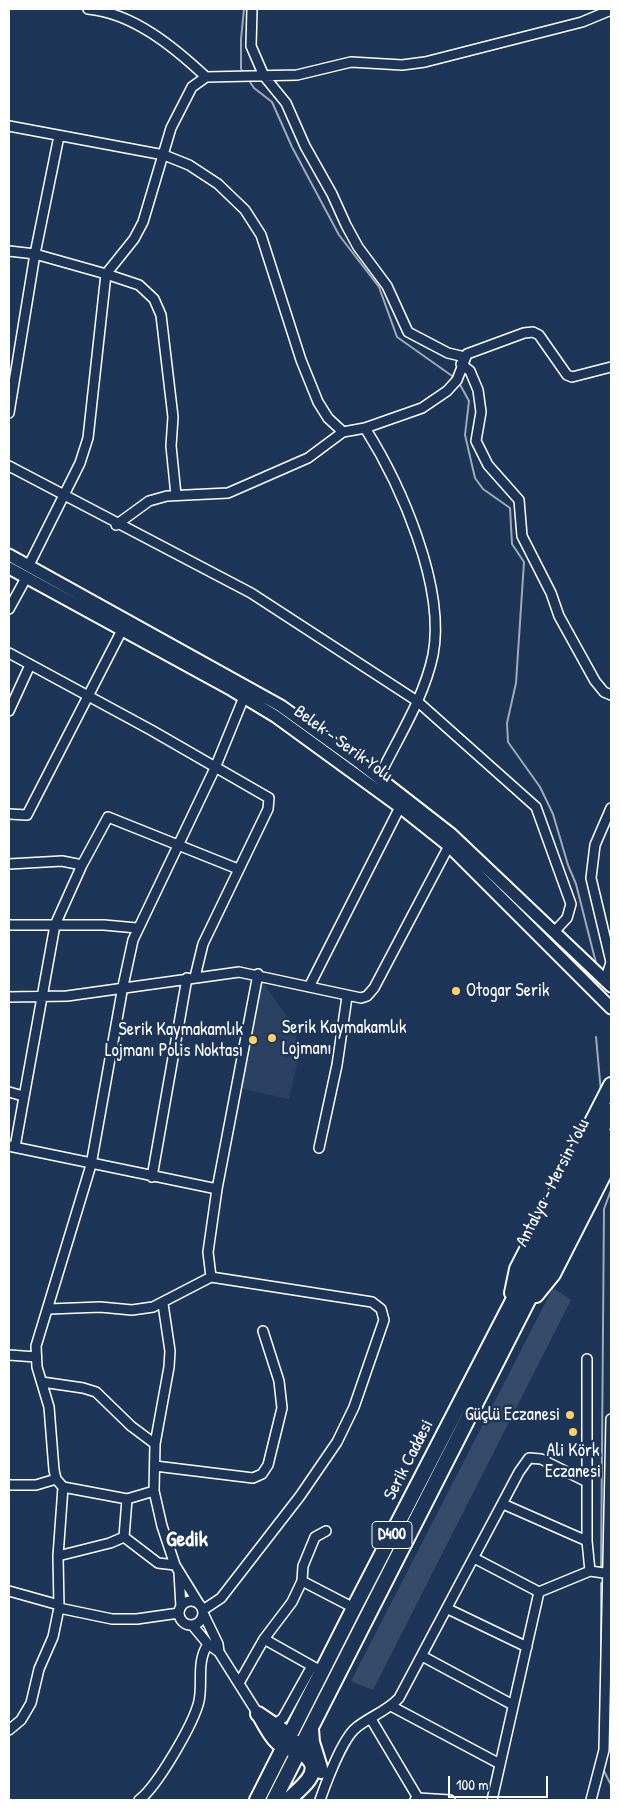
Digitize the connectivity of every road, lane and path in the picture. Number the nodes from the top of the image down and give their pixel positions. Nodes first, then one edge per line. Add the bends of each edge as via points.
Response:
1 (88, 9) edge
2 (252, 9) edge
3 (611, 10) edge
4 (264, 76) junction
5 (206, 77) junction
6 (9, 126) edge
7 (59, 136) junction
8 (164, 155) junction
9 (9, 251) edge
10 (36, 254) junction
11 (106, 274) junction
12 (463, 361) junction
13 (611, 367) edge
14 (9, 413) edge
15 (365, 428) junction
16 (343, 432) junction
17 (9, 466) edge
18 (65, 494) junction
19 (176, 495) junction
20 (116, 525) junction
21 (9, 554) edge
22 (29, 566) junction
23 (9, 568) edge
24 (26, 578) junction
25 (9, 609) edge
26 (122, 630) junction
27 (9, 653) edge
28 (30, 666) junction
29 (608, 693) edge
30 (88, 696) junction
31 (244, 697) junction
32 (611, 700) edge
33 (417, 701) junction
34 (9, 711) edge
35 (214, 768) junction
36 (378, 777) junction
37 (400, 807) junction
38 (611, 808) edge
39 (9, 814) edge
40 (452, 841) junction
41 (177, 844) junction
42 (9, 864) edge
43 (82, 865) junction
44 (238, 869) junction
45 (9, 925) edge
46 (55, 925) junction
47 (137, 928) junction
48 (554, 932) junction
49 (611, 962) edge
50 (258, 974) junction
51 (190, 978) junction
52 (608, 983) edge
53 (123, 986) junction
54 (310, 987) junction
55 (41, 996) junction
56 (347, 997) junction
57 (9, 998) edge
58 (611, 1008) edge
59 (611, 1085) edge
60 (9, 1092) edge
61 (23, 1096) junction
62 (611, 1111) edge
63 (611, 1137) edge
64 (12, 1147) edge
65 (320, 1148) dead end
66 (611, 1160) edge
67 (92, 1165) junction
68 (152, 1177) junction
69 (217, 1189) junction
70 (533, 1274) junction
71 (210, 1277) junction
72 (163, 1304) junction
73 (49, 1309) junction
74 (514, 1312) junction
75 (263, 1331) dead end
76 (9, 1355) edge
77 (36, 1357) junction
78 (587, 1360) dead end
79 (42, 1382) junction
80 (611, 1419) edge
81 (155, 1444) junction
82 (155, 1466) junction
83 (56, 1479) junction
84 (587, 1482) junction
85 (9, 1485) edge
86 (63, 1487) junction
87 (154, 1491) junction
88 (127, 1499) junction
89 (502, 1504) junction
90 (326, 1531) dead end
91 (124, 1538) junction
92 (587, 1542) junction
93 (58, 1556) junction
94 (474, 1558) junction
95 (177, 1569) junction
96 (590, 1571) junction
97 (610, 1574) edge
98 (302, 1581) junction
99 (9, 1591) edge
100 (539, 1592) junction
101 (59, 1606) junction
102 (354, 1608) junction
103 (202, 1609) junction
104 (448, 1609) junction
105 (180, 1610) junction
106 (193, 1626) junction
107 (264, 1639) junction
108 (337, 1643) junction
109 (208, 1644) junction
110 (527, 1647) junction
111 (219, 1652) junction
112 (422, 1656) junction
113 (317, 1669) junction
114 (239, 1683) junction
115 (513, 1705) junction
116 (391, 1706) junction
117 (258, 1714) junction
118 (371, 1719) junction
119 (275, 1724) junction
120 (312, 1726) junction
121 (9, 1730) edge
122 (294, 1744) junction
123 (316, 1755) junction
124 (500, 1764) junction
125 (273, 1768) junction
126 (417, 1799) edge
127 (139, 1800) edge
128 (257, 1800) edge
129 (268, 1800) edge
130 (274, 1800) edge
131 (288, 1800) edge
132 (298, 1800) edge
133 (320, 1800) edge
134 (450, 1800) edge
135 (492, 1800) edge
136 (591, 1800) edge

1 - 5 street via 110,13 134,23
2 - 4 street via 251,46
3 - 4 street via 582,22 425,62 402,65 351,62 305,74
4 - 5 street
4 - 12 street via 286,103 358,248 387,286 408,332
5 - 8 street via 188,93 171,128
6 - 7 street
7 - 8 street
7 - 10 street
8 - 11 street via 143,222 134,239
8 - 16 street via 189,165 218,184 245,210 257,227 318,402 328,418
9 - 10 street
10 - 11 street
10 - 14 street
11 - 18 street via 90,426 80,463
11 - 19 street via 139,285 159,308 173,417 171,446
12 - 13 street via 472,350 533,332 539,335 567,375 572,377
12 - 15 street via 457,380 447,391 422,408
12 - 29 street via 478,390 481,412 476,442 488,466 519,500 522,536 579,655
15 - 16 street
15 - 33 street via 391,471 432,589 435,638 428,674
16 - 19 street via 308,458 238,489 220,495
17 - 18 street
18 - 20 street
18 - 22 street
19 - 20 street via 149,501
20 - 33 street via 251,593
21 - 22 main road, Belek - Serik Yolu
22 - 36 main road, Belek - Serik Yolu via 281,706
23 - 24 main road, Belek - Serik Yolu
24 - 25 street
24 - 26 main road, Belek - Serik Yolu
26 - 30 street
26 - 31 main road, Belek - Serik Yolu
27 - 28 street
28 - 30 street
28 - 34 street
29 - 32 street
30 - 35 street
30 - 39 street via 27,815
31 - 35 street
31 - 37 main road, Belek - Serik Yolu
33 - 36 street
33 - 48 street via 538,810 571,904 567,918
35 - 41 street
35 - 44 street via 268,798 270,803
36 - 40 main road, Belek - Serik Yolu
37 - 40 main road, Belek - Serik Yolu
37 - 54 street
38 - 49 street via 595,845 591,868 592,891
40 - 48 main road, Belek - Serik Yolu
40 - 56 street via 372,992 361,998
40 - 58 main road, Belek - Serik Yolu
41 - 43 street via 108,816
41 - 44 street
41 - 47 street
42 - 43 street via 62,861
43 - 46 street
44 - 51 street
45 - 46 street
46 - 47 street
46 - 55 street
47 - 53 street
48 - 52 main road, Belek - Serik Yolu
49 - 52 street
50 - 51 street via 239,972
50 - 54 street
50 - 69 street
51 - 53 street
51 - 68 street
53 - 55 street via 67,996
53 - 67 street
54 - 56 street
55 - 57 street
55 - 61 street
56 - 65 street
59 - 74 highway via 517,1269
60 - 61 street
61 - 64 street
62 - 70 highway, Antalya - Mersin Yolu / D400
63 - 70 highway, Antalya - Mersin Yolu / D400
64 - 67 street
66 - 74 highway via 553,1274
67 - 68 street
67 - 73 street
68 - 69 street
69 - 71 street via 208,1252
70 - 74 highway, Serik Caddesi / D400
71 - 72 street
71 - 103 street via 372,1302 381,1309 384,1320 354,1407 337,1442 300,1496 221,1598
72 - 73 street via 143,1309
72 - 81 street via 170,1351
73 - 77 street via 36,1346
74 - 102 highway, Serik Caddesi / D400
74 - 120 highway, Serik Caddesi / D400
75 - 82 street via 279,1381 282,1408 266,1470 253,1478
76 - 77 street
77 - 79 street
78 - 84 street
79 - 81 street via 96,1392
79 - 83 street
80 - 97 street
81 - 82 street
82 - 87 street
83 - 85 street via 36,1485
83 - 86 street
84 - 89 street via 541,1459 529,1458
84 - 92 street
86 - 88 street
86 - 93 street
87 - 88 street
87 - 95 street
88 - 91 street
89 - 92 street
89 - 94 street
90 - 98 street via 315,1537 309,1549
91 - 93 street
91 - 95 street via 158,1563
92 - 96 street
93 - 101 street
94 - 100 street
94 - 104 street
95 - 103 street
95 - 105 street
96 - 97 street
96 - 100 street
97 - 136 street via 604,1750
98 - 102 street
98 - 107 street via 292,1602
99 - 101 street
100 - 110 street
101 - 105 street via 112,1619
101 - 121 street via 54,1637 39,1669 31,1703 21,1720
102 - 108 highway, Serik Caddesi / D400
103 - 105 street via 189,1601
103 - 106 street via 201,1620
103 - 111 street
104 - 110 street
104 - 112 street
105 - 106 street via 183,1623
106 - 109 street
107 - 113 street
107 - 114 street
108 - 113 highway, Serik Caddesi / D400
108 - 122 highway via 332,1662
109 - 111 street
109 - 127 street via 200,1662 200,1696 196,1713 159,1778
110 - 115 street
111 - 114 street
112 - 115 street
112 - 116 street via 399,1698
113 - 119 street via 283,1718
113 - 122 highway, Serik Caddesi / D400
114 - 117 street
115 - 124 street
116 - 118 street
116 - 124 street
117 - 119 highway
117 - 122 highway via 276,1741
117 - 125 highway via 275,1746
118 - 126 street
118 - 133 street via 356,1727 333,1764
119 - 122 highway
120 - 122 highway, Serik Caddesi / D400
120 - 123 highway
122 - 123 highway via 310,1746
122 - 125 highway, Serik Caddesi / D400
122 - 129 highway
122 - 130 highway, Serik Caddesi / D400
122 - 131 highway via 311,1762 313,1769 311,1777
123 - 132 highway via 322,1770 318,1780
124 - 135 street
125 - 128 highway, Serik Caddesi / D400
126 - 134 street

